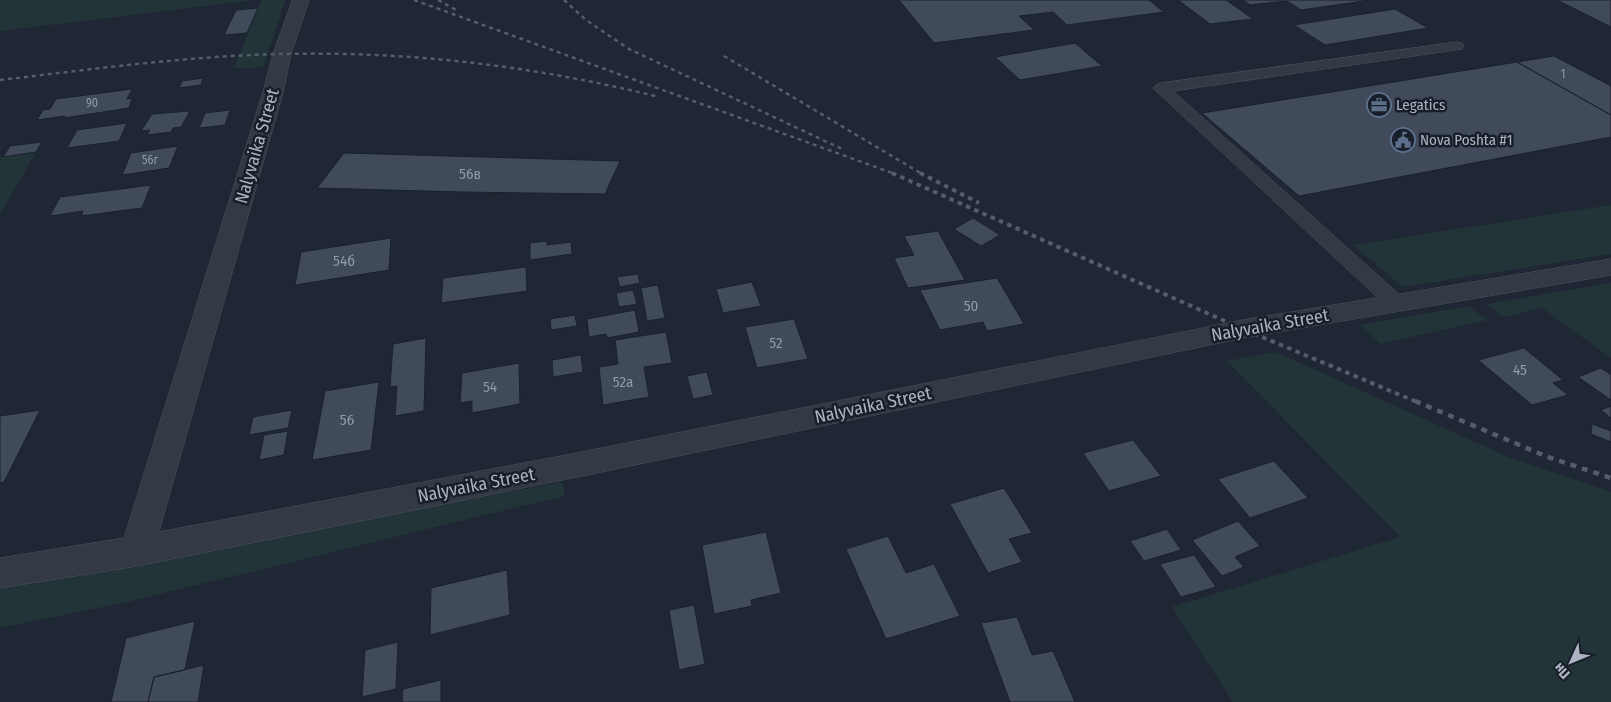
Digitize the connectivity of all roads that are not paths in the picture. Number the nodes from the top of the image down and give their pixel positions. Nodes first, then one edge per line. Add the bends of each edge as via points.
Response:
1 (301, 0) edge
2 (1457, 46) dead end
3 (1611, 267) edge
4 (1396, 303) junction
5 (138, 551) junction
6 (0, 573) edge

1 - 5 street, Nalyvaika Street via 282,54
2 - 4 lane via 1161,88
3 - 4 street, Nalyvaika Street
4 - 5 street, Nalyvaika Street via 1243,329
5 - 6 street, Nalyvaika Street

